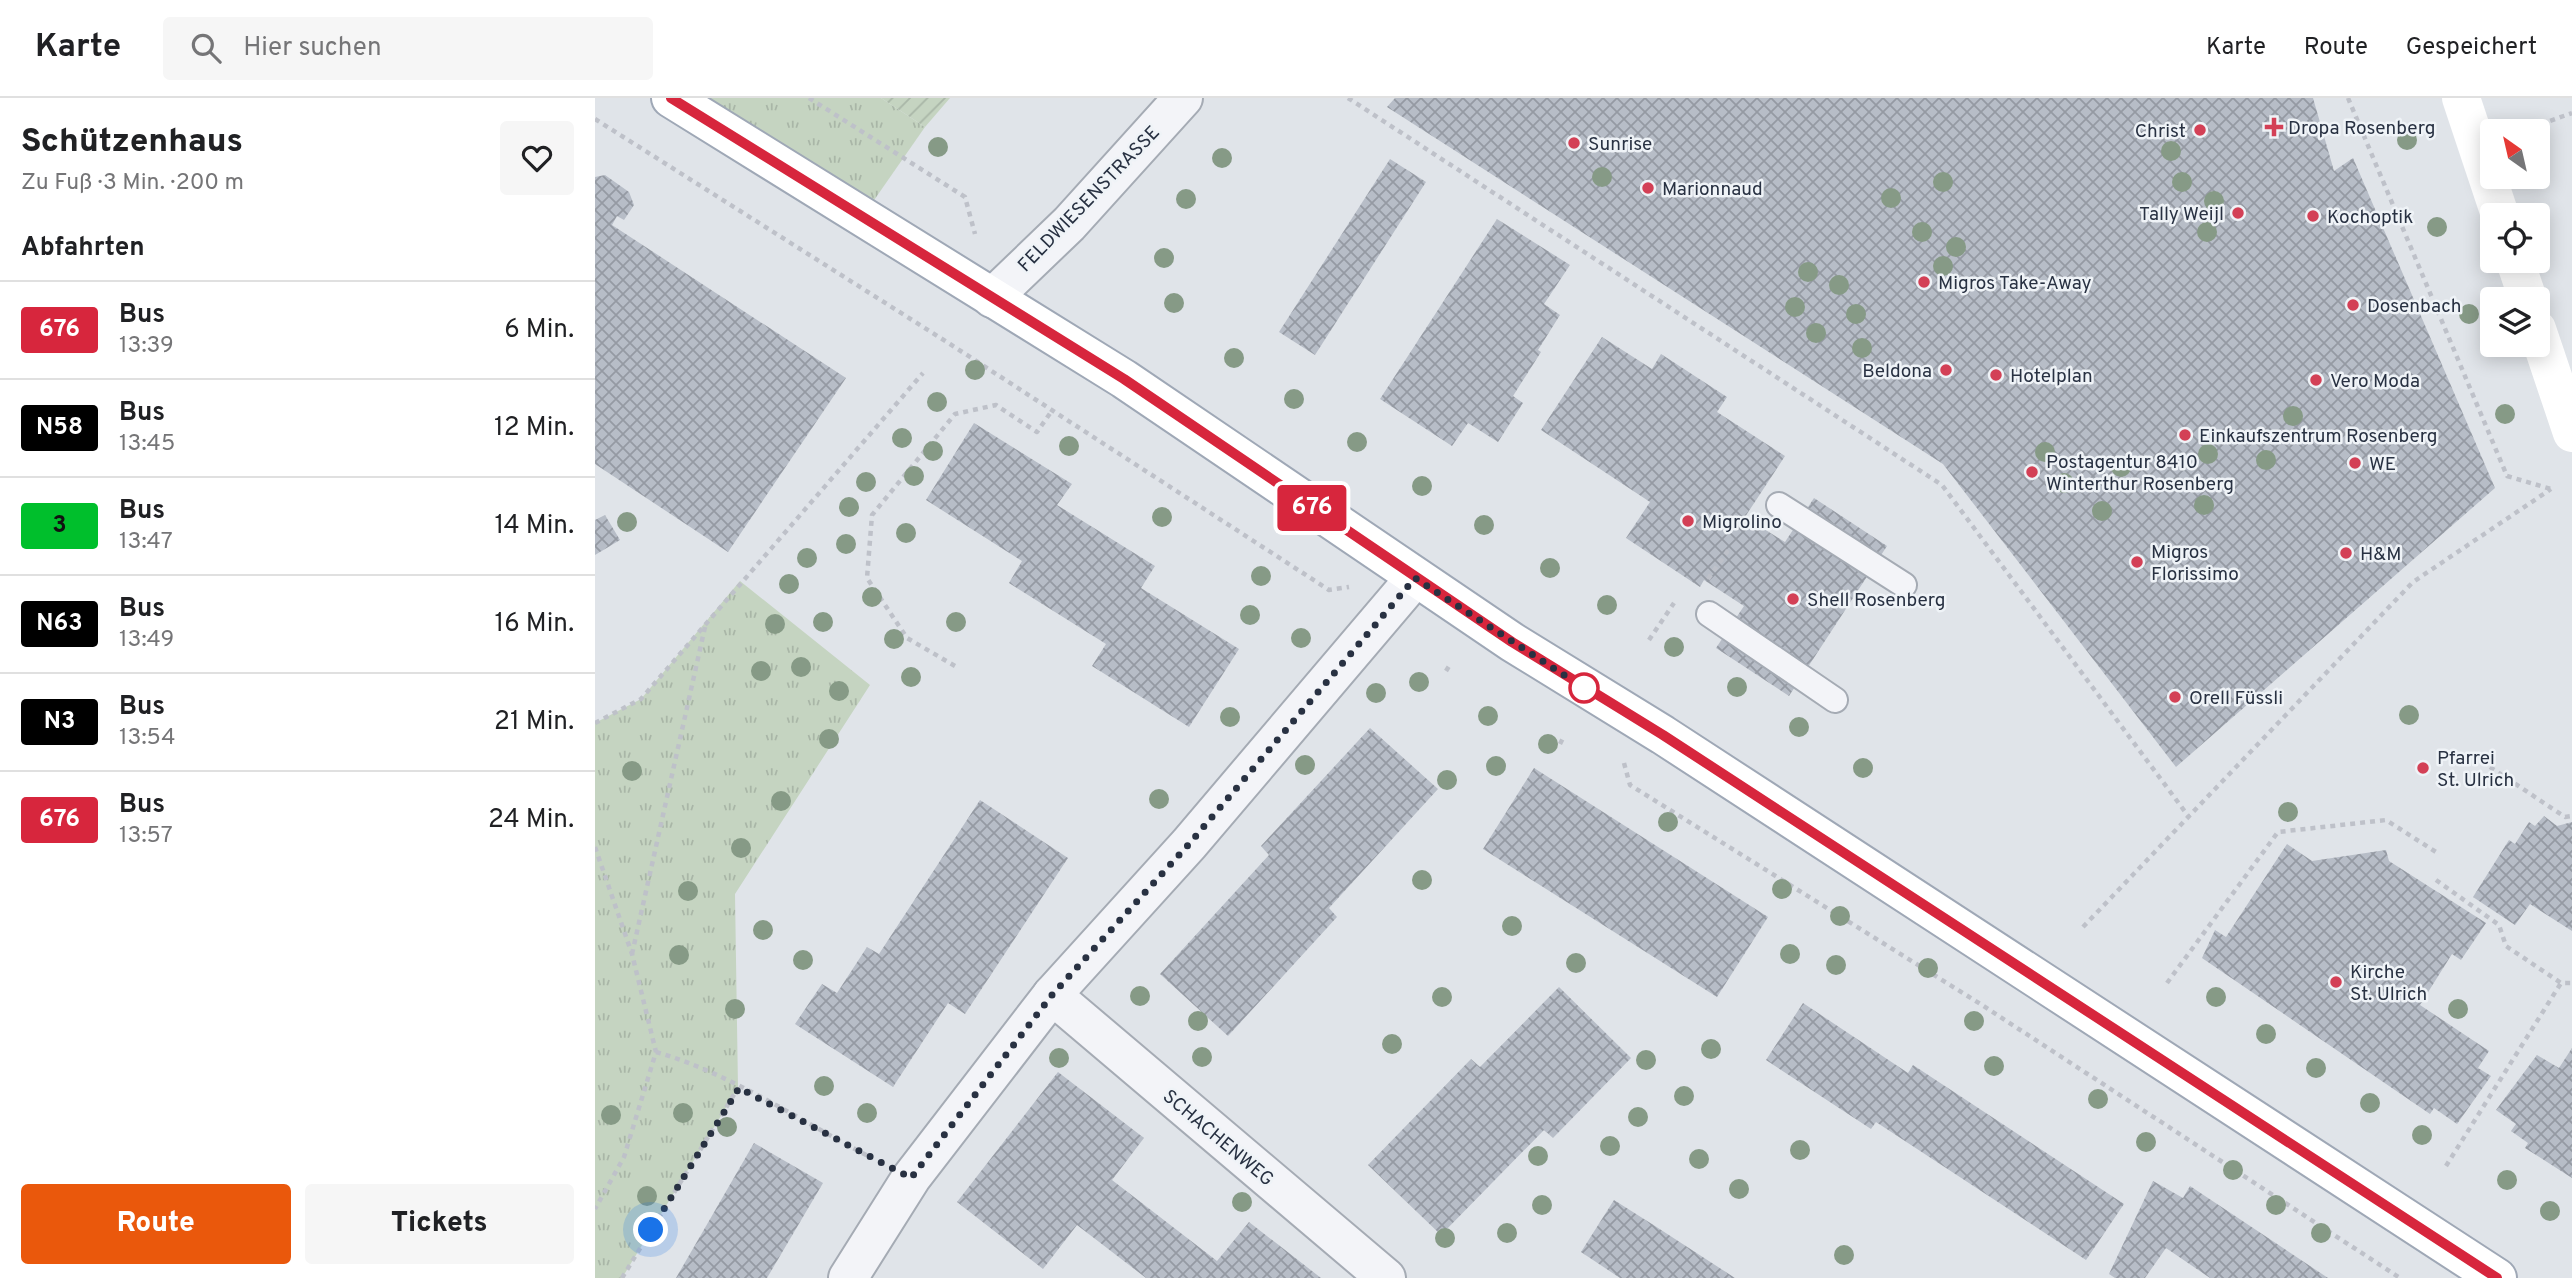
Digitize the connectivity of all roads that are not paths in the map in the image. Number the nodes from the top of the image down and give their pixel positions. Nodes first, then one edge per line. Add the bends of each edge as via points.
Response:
1 (671, 98) edge
2 (1183, 98) edge
3 (2461, 98) edge
4 (2496, 203) edge
5 (992, 298) junction
6 (2546, 357) edge
7 (2572, 433) edge
8 (1779, 505) dead end
9 (1415, 578) junction
10 (1904, 585) dead end
11 (1709, 614) dead end
12 (1835, 700) dead end
13 (1052, 995) junction
14 (848, 1278) edge
15 (1386, 1278) edge
16 (2497, 1278) edge

1 - 5 main road
2 - 5 street, FELDWIESENSTRASSE via 1069,224
3 - 4 main road
5 - 9 main road via 1124,379
6 - 7 main road
8 - 10 lane
9 - 13 street via 1189,844
9 - 16 main road
11 - 12 lane
13 - 14 street via 911,1178
13 - 15 street, SCHACHENWEG

